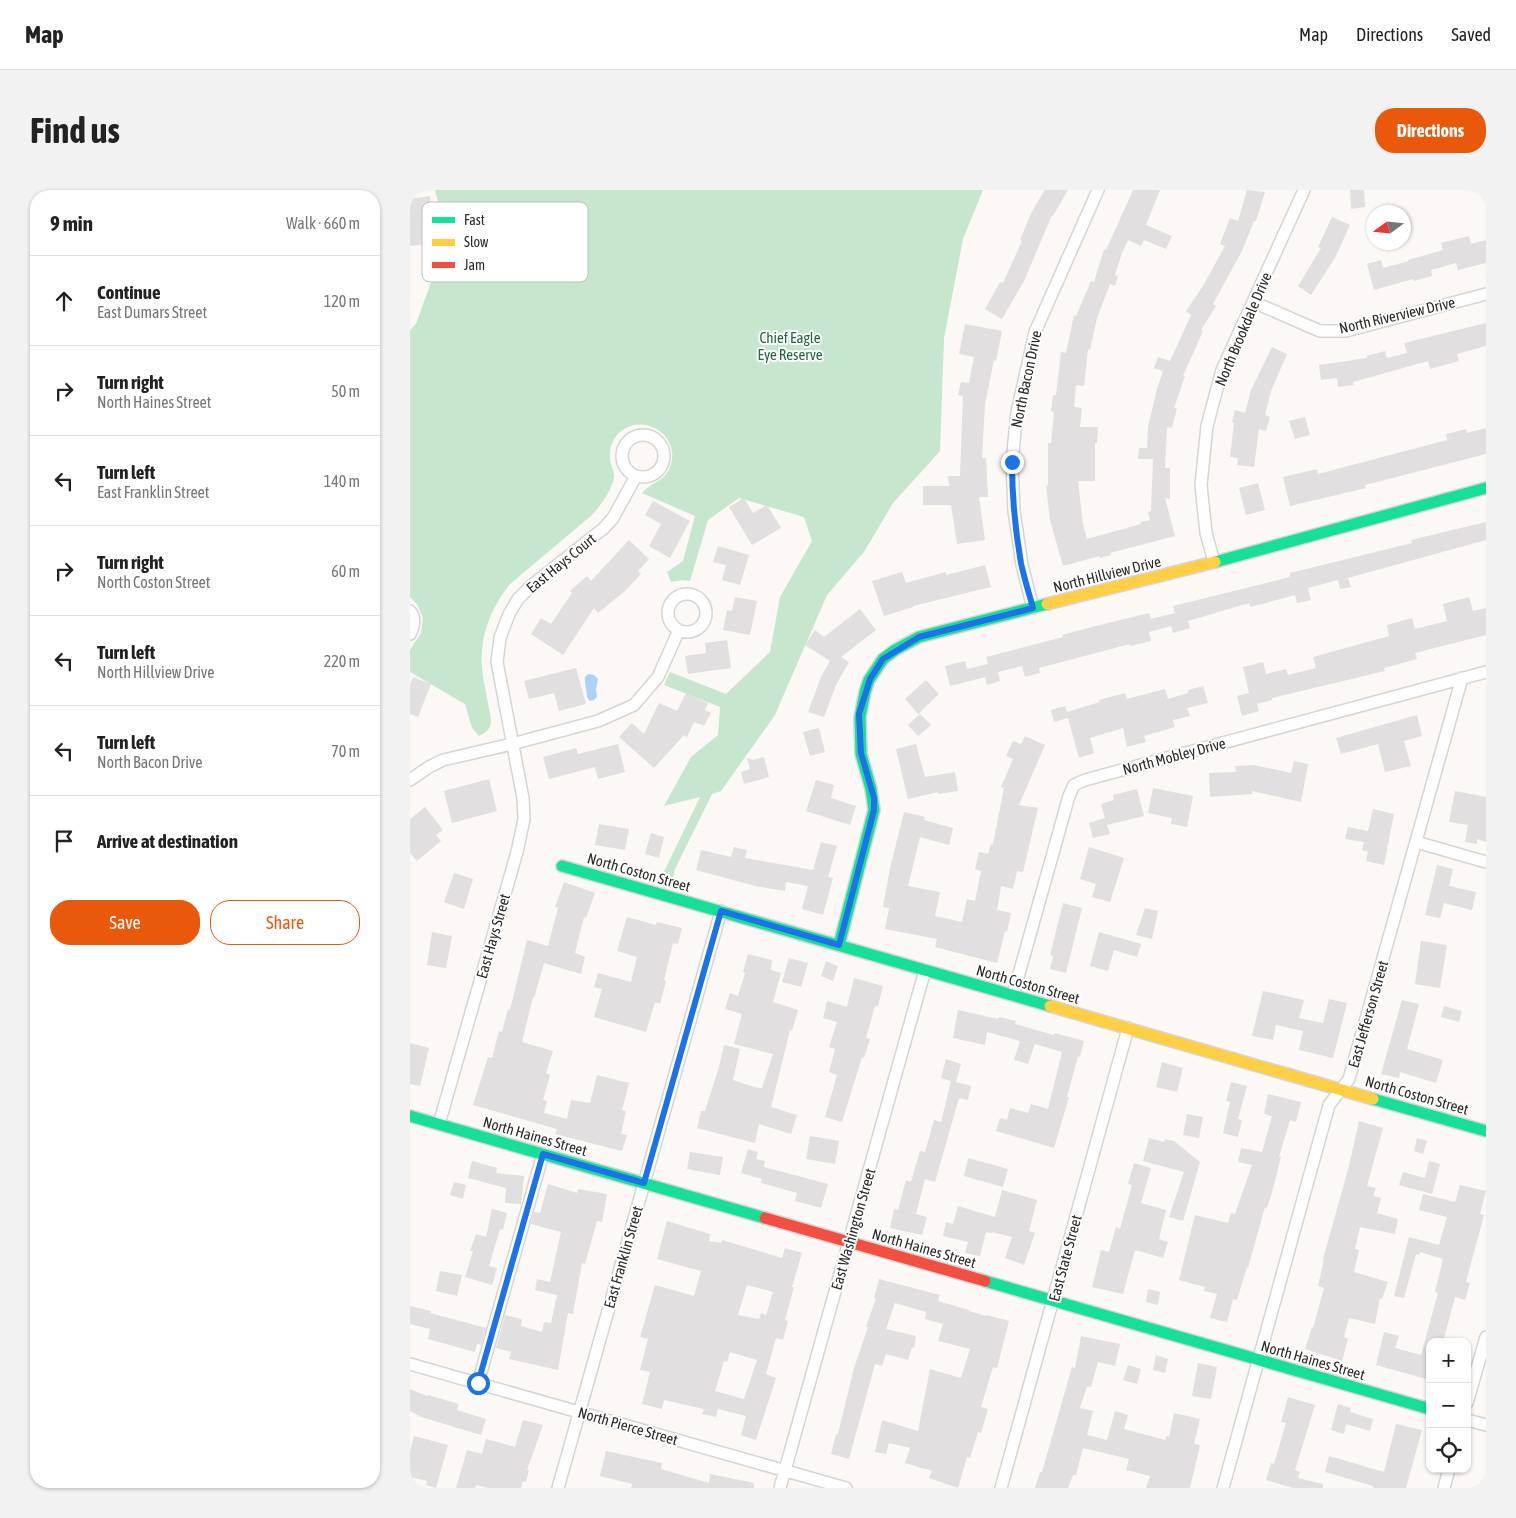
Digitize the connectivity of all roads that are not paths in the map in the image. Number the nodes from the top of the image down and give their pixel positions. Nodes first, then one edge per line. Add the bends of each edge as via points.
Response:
1 (1098, 190) edge
2 (1304, 190) edge
3 (1486, 294) edge
4 (1253, 302) junction
5 (636, 476) dead end
6 (1486, 488) edge
7 (1214, 562) junction
8 (1033, 608) junction
9 (410, 611) edge
10 (679, 630) dead end
11 (410, 634) edge
12 (1486, 672) edge
13 (1462, 678) junction
14 (512, 744) junction
15 (410, 780) edge
16 (1416, 842) junction
17 (1486, 862) edge
18 (562, 866) dead end
19 (721, 911) junction
20 (839, 945) junction
21 (925, 970) junction
22 (1013, 995) junction
23 (1128, 1028) junction
24 (1341, 1089) junction
25 (410, 1116) edge
26 (439, 1124) junction
27 (1486, 1131) edge
28 (543, 1154) junction
29 (644, 1183) junction
30 (849, 1242) junction
31 (1054, 1301) junction
32 (1486, 1337) edge
33 (1260, 1361) junction
34 (410, 1364) edge
35 (478, 1383) junction
36 (1471, 1389) edge
37 (1426, 1408) edge
38 (579, 1412) junction
39 (1471, 1421) edge
40 (1486, 1425) edge
41 (785, 1471) junction
42 (1448, 1473) edge
43 (558, 1488) edge
44 (780, 1488) edge
45 (846, 1488) edge
46 (1001, 1488) edge
47 (1223, 1488) edge
48 (1444, 1488) edge

1 - 8 street, North Bacon Drive via 1035,332 1017,412 1012,462 1014,511 1022,565
2 - 4 street, North Brookdale Drive
3 - 4 street, North Riverview Drive via 1346,331 1320,331
4 - 7 street, North Brookdale Drive via 1222,370 1207,426 1201,484 1206,533
5 - 14 street, East Hays Court via 604,528 532,585 509,614 500,638 497,662
6 - 7 street, North Hillview Drive
7 - 8 street, North Hillview Drive
8 - 20 street, North Hillview Drive via 919,637 883,659 870,679 859,714 861,753 874,798 874,810
9 - 11 street via 414,627
10 - 14 street via 658,677 634,705 598,721
12 - 13 street, North Mobley Drive
13 - 16 street, East Jefferson Street
13 - 22 street, North Mobley Drive via 1074,785
14 - 15 street via 444,760
14 - 26 street, East Hays Street via 523,798 521,837
16 - 17 street
16 - 24 street, East Jefferson Street via 1349,1079
18 - 19 street, North Coston Street
19 - 20 street, North Coston Street
19 - 29 street, East Franklin Street
20 - 21 street, North Coston Street
21 - 22 street, North Coston Street
21 - 30 street, East Washington Street
22 - 23 street, North Coston Street
23 - 24 street, North Coston Street
23 - 31 street, East State Street
24 - 27 street, North Coston Street
24 - 33 street, East Jefferson Street via 1329,1105
25 - 26 street, North Haines Street
26 - 28 street, North Haines Street
28 - 29 street, North Haines Street
28 - 35 street
29 - 30 street, North Haines Street
29 - 38 street, East Franklin Street
30 - 31 street, North Haines Street
30 - 41 street, East Washington Street
31 - 33 street, North Haines Street
31 - 46 street, East State Street
32 - 36 street
33 - 37 street, North Haines Street
33 - 47 street, East Jefferson Street
34 - 35 street, North Pierce Street
35 - 38 street, North Pierce Street
38 - 41 street, North Pierce Street
38 - 43 street, East Franklin Street
39 - 40 street
41 - 44 street, East Washington Street
41 - 45 street, North Pierce Street
42 - 48 street

